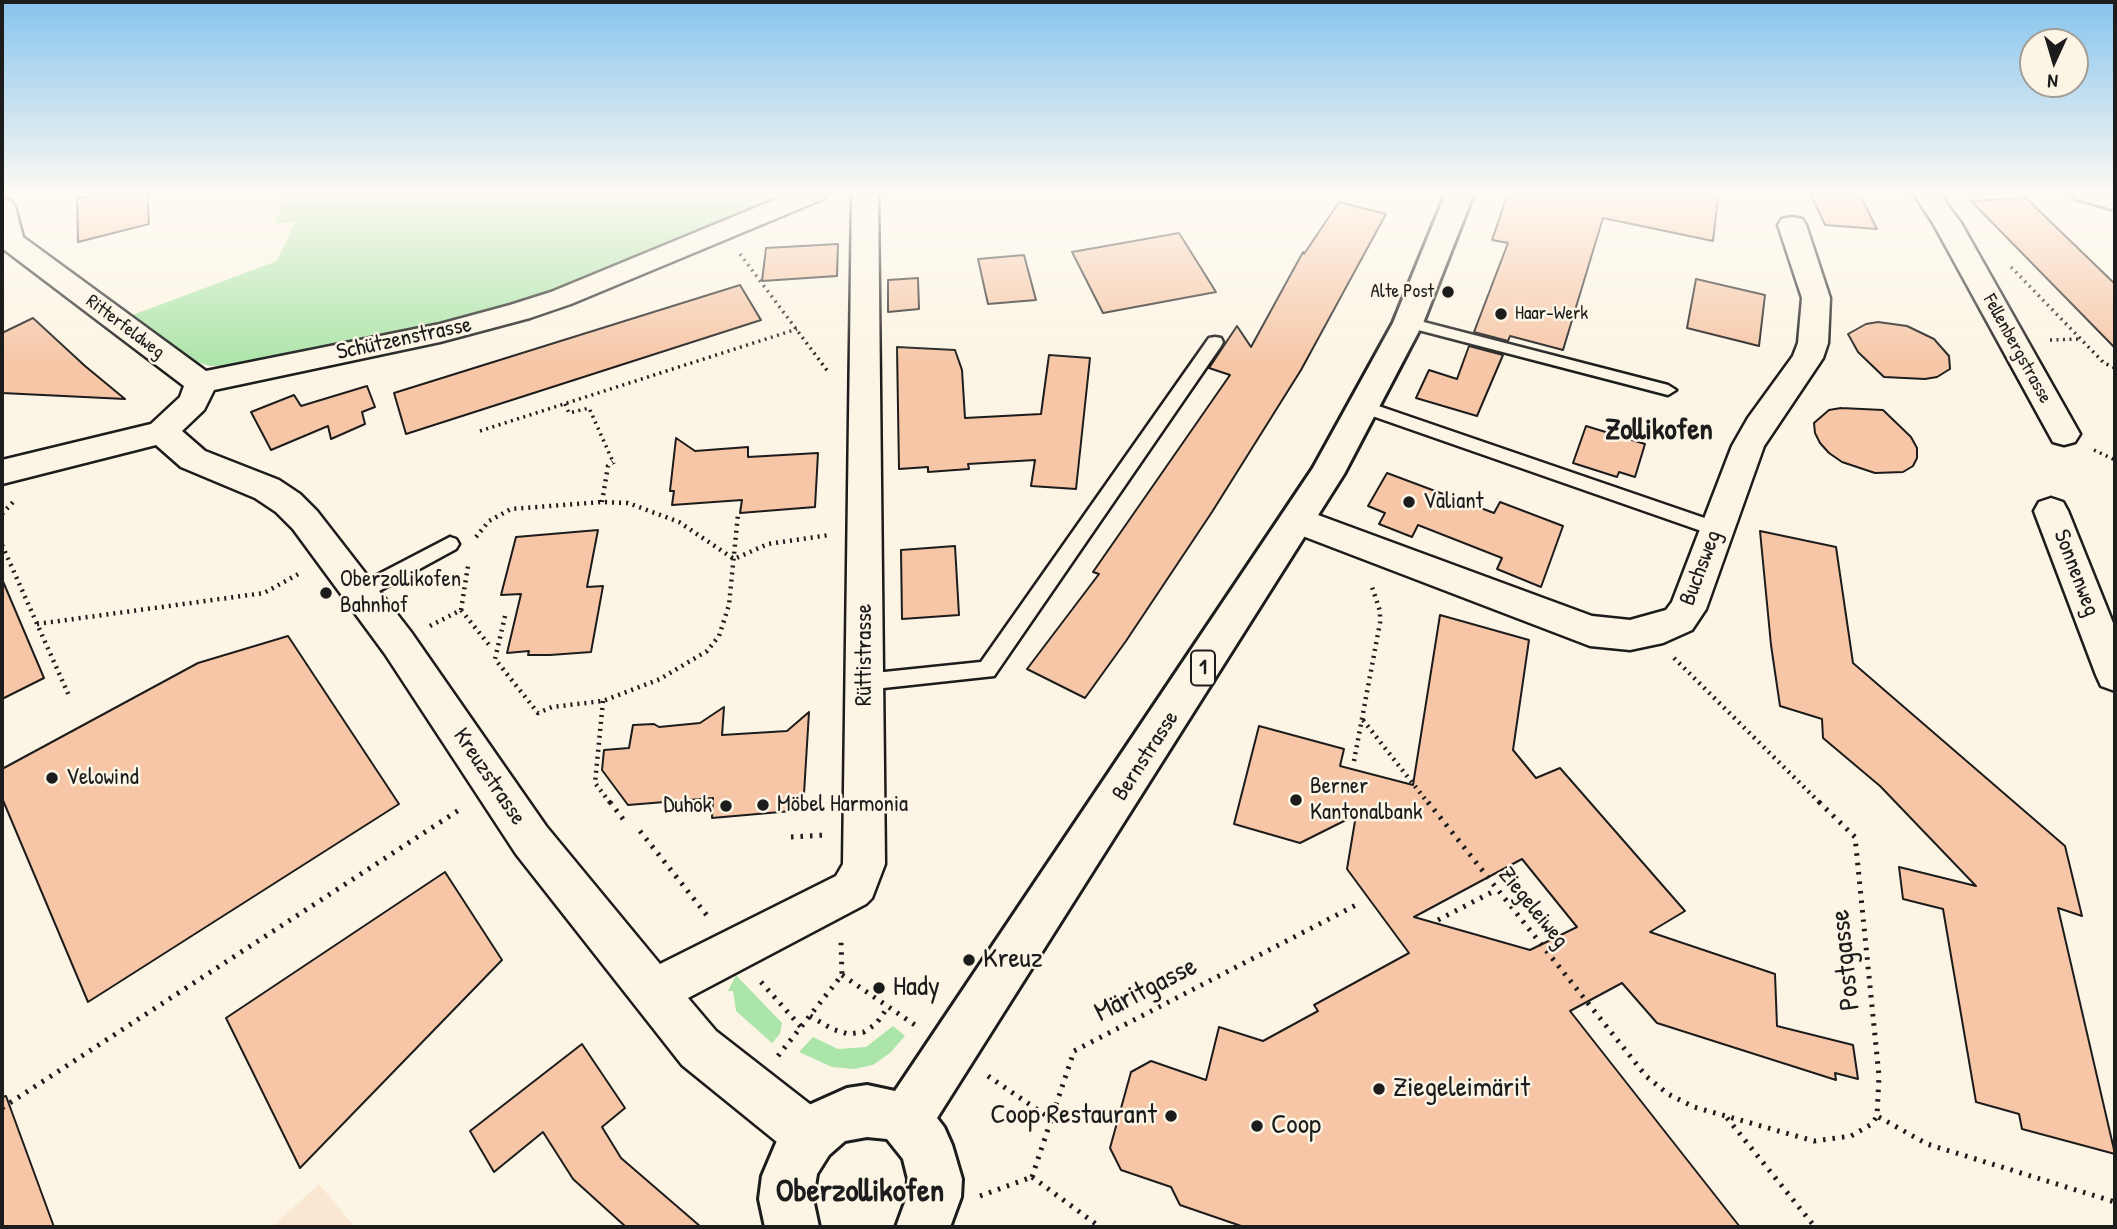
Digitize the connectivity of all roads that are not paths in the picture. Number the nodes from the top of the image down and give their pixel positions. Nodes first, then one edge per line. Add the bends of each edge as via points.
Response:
1 (24, 250) edge
2 (674, 250) edge
3 (865, 250) edge
4 (1437, 250) edge
5 (1800, 250) edge
6 (1963, 250) edge
7 (1408, 323) junction
8 (1215, 342) dead end
9 (201, 383) junction
10 (1668, 390) dead end
11 (1364, 408) junction
12 (162, 432) junction
13 (2064, 434) dead end
14 (2, 472) edge
15 (2051, 511) dead end
16 (1299, 521) junction
17 (1716, 529) junction
18 (450, 544) dead end
19 (361, 592) junction
20 (2115, 675) edge
21 (865, 682) junction
22 (653, 992) junction
23 (905, 1121) junction
24 (811, 1138) junction
25 (792, 1227) edge
26 (923, 1227) edge

1 - 9 street, Ritterfeldweg
2 - 9 street, Schützenstrasse via 520,312
3 - 21 street, Rüttistrasse
4 - 7 main road, Bernstrasse / 1
5 - 17 street, Buchsweg via 1816,298 1813,343 1808,358 1748,446
6 - 13 street, Fellenbergstrasse
7 - 10 lane
7 - 11 main road, Bernstrasse / 1
8 - 21 lane via 987,670
9 - 12 street via 193,402
11 - 16 main road, Bernstrasse / 1
11 - 17 lane
12 - 14 street
12 - 19 street, Kreuzstrasse via 192,459 267,489 288,503
15 - 20 street, Sonnenweg
16 - 17 street, Buchsweg via 1590,631 1621,635 1648,633 1679,620 1688,609
16 - 23 main road, Bernstrasse / 1
18 - 19 lane
19 - 22 street, Kreuzstrasse via 531,840
21 - 22 street, Rüttistrasse via 865,846 857,884
22 - 24 street, Kreuzstrasse via 699,1048
23 - 24 main road via 877,1112 847,1114 827,1123
23 - 26 main road via 933,1161 934,1197
24 - 25 main road via 789,1176 786,1199

